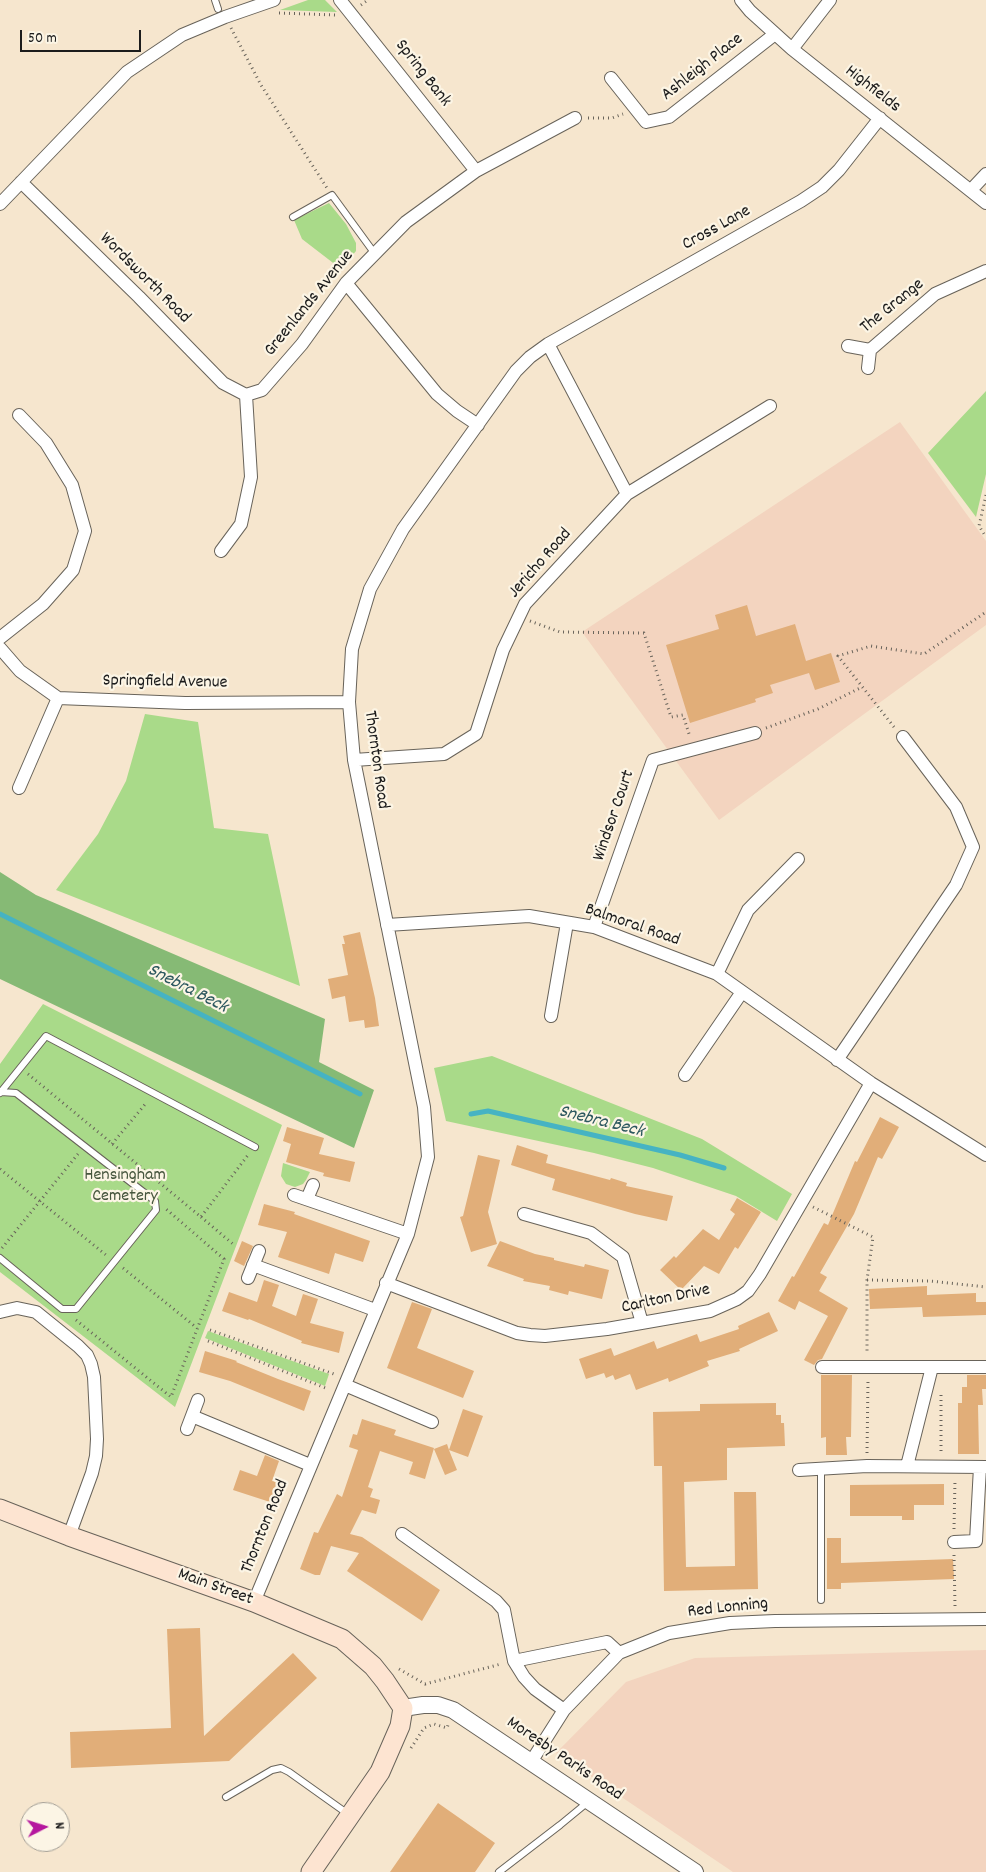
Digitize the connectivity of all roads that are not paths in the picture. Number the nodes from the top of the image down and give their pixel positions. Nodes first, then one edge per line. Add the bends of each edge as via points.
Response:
1 (215, 0) edge
2 (340, 0) edge
3 (741, 0) edge
4 (830, 0) edge
5 (270, 1) edge
6 (221, 13) junction
7 (775, 34) junction
8 (792, 49) junction
9 (612, 78) dead end
10 (574, 118) road end
11 (880, 118) junction
12 (476, 171) junction
13 (986, 174) edge
14 (21, 182) junction
15 (971, 190) junction
16 (986, 203) edge
17 (0, 204) edge
18 (292, 217) dead end
19 (375, 254) junction
20 (986, 271) edge
21 (346, 283) junction
22 (548, 344) junction
23 (848, 346) dead end
24 (870, 350) junction
25 (868, 368) dead end
26 (246, 395) junction
27 (770, 406) dead end
28 (19, 415) dead end
29 (478, 425) junction
30 (628, 494) junction
31 (222, 551) dead end
32 (0, 638) edge
33 (0, 648) edge
34 (58, 698) junction
35 (349, 702) junction
36 (755, 732) road end
37 (903, 738) road end
38 (354, 760) junction
39 (19, 788) dead end
40 (798, 858) dead end
41 (567, 923) junction
42 (388, 925) junction
43 (594, 927) junction
44 (717, 974) junction
45 (742, 992) junction
46 (551, 1016) dead end
47 (837, 1060) junction
48 (685, 1075) dead end
49 (871, 1083) junction
50 (0, 1092) edge
51 (255, 1147) road end
52 (986, 1155) edge
53 (313, 1185) dead end
54 (294, 1194) dead end
55 (307, 1199) junction
56 (524, 1214) dead end
57 (408, 1234) junction
58 (259, 1251) dead end
59 (0, 1258) edge
60 (253, 1265) junction
61 (248, 1278) dead end
62 (386, 1283) junction
63 (375, 1310) junction
64 (0, 1312) edge
65 (642, 1323) junction
66 (822, 1366) dead end
67 (936, 1367) junction
68 (986, 1367) edge
69 (344, 1386) junction
70 (198, 1400) dead end
71 (192, 1416) junction
72 (432, 1422) dead end
73 (187, 1429) dead end
74 (310, 1465) junction
75 (907, 1466) junction
76 (983, 1467) edge
77 (798, 1470) dead end
78 (820, 1470) junction
79 (0, 1509) edge
80 (402, 1534) dead end
81 (69, 1536) junction
82 (954, 1542) dead end
83 (821, 1600) dead end
84 (254, 1602) junction
85 (986, 1619) edge
86 (619, 1654) junction
87 (514, 1661) junction
88 (403, 1708) junction
89 (564, 1710) junction
90 (531, 1762) junction
91 (226, 1797) dead end
92 (589, 1801) junction
93 (350, 1814) junction
94 (311, 1872) edge
95 (499, 1872) edge
96 (695, 1872) edge

1 - 6 lane
2 - 12 street, Spring Bank
3 - 7 street, Highfields
4 - 8 street
5 - 6 street
6 - 14 street via 127,72
7 - 8 street, Highfields
7 - 9 street, Ashleigh Place via 669,117 646,122
8 - 11 street, Highfields
10 - 12 street, Greenlands Avenue
11 - 15 street, Highfields
11 - 22 street, Cross Lane via 822,187
12 - 19 street, Greenlands Avenue via 406,222
13 - 15 street
14 - 17 street
14 - 26 street, Wordsworth Road via 223,383
15 - 16 street, Highfields
18 - 19 lane via 332,195
19 - 21 street, Greenlands Avenue
20 - 24 street, The Grange via 935,294
21 - 26 street, Greenlands Avenue via 302,344 262,390
21 - 29 street via 437,394
22 - 29 street, Thornton Road via 516,371
22 - 30 street
23 - 24 street, The Grange
24 - 25 street
26 - 31 street via 251,477 241,524
27 - 30 street, Jericho Road
28 - 32 street via 46,442 72,484 85,531 73,570 43,604
29 - 35 street, Thornton Road via 403,529 370,589 352,649
30 - 38 street, Jericho Road via 525,604 502,650 476,734 444,754
33 - 34 street via 20,671
34 - 35 street, Springfield Avenue via 185,703
34 - 39 street
35 - 38 street, Thornton Road
36 - 43 street, Windsor Court via 653,760
37 - 47 street via 956,807 973,846 956,885
38 - 42 street, Thornton Road
40 - 44 street via 748,910
41 - 42 street, Balmoral Road via 529,916
41 - 43 street, Balmoral Road
41 - 46 street
42 - 57 street, Thornton Road via 424,1107 428,1157
43 - 44 street, Balmoral Road
44 - 45 street, Balmoral Road
45 - 47 street, Balmoral Road
45 - 48 street
47 - 49 street, Balmoral Road
49 - 52 street, Balmoral Road
49 - 65 street, Carlton Drive via 748,1291 710,1311
50 - 51 lane via 46,1036
50 - 59 lane via 16,1093 156,1201 156,1210 76,1309 62,1309
53 - 55 street
54 - 55 street
55 - 57 street
56 - 65 street via 591,1233 623,1257
57 - 62 street, Thornton Road
58 - 60 street
60 - 61 street
60 - 63 street
62 - 63 street, Thornton Road
62 - 65 street, Carlton Drive via 517,1333 570,1333
63 - 69 street, Thornton Road
64 - 81 street via 17,1308 36,1312 78,1346 91,1364 96,1456
66 - 67 street
67 - 68 street
67 - 75 street
69 - 72 street
69 - 74 street, Thornton Road
70 - 71 street
71 - 73 street
71 - 74 street, Thornton Road
74 - 84 street, Thornton Road
75 - 76 street
75 - 78 street
76 - 82 street via 976,1542
77 - 78 street
78 - 83 lane
79 - 81 main road, Main Street
80 - 87 street via 504,1610
81 - 84 main road, Main Street
84 - 88 main road, Main Street via 347,1642 373,1666
85 - 86 street, Red Lonning via 730,1623 670,1633
86 - 87 street via 608,1642
86 - 89 street, Red Lonning
87 - 89 street via 535,1689
88 - 90 street, Moresby Parks Road via 431,1705 453,1710
88 - 93 main road via 400,1726 380,1772
89 - 90 street, Red Lonning
90 - 92 street, Moresby Parks Road
91 - 93 lane via 281,1768
92 - 95 lane
92 - 96 street, Moresby Parks Road
93 - 94 main road

